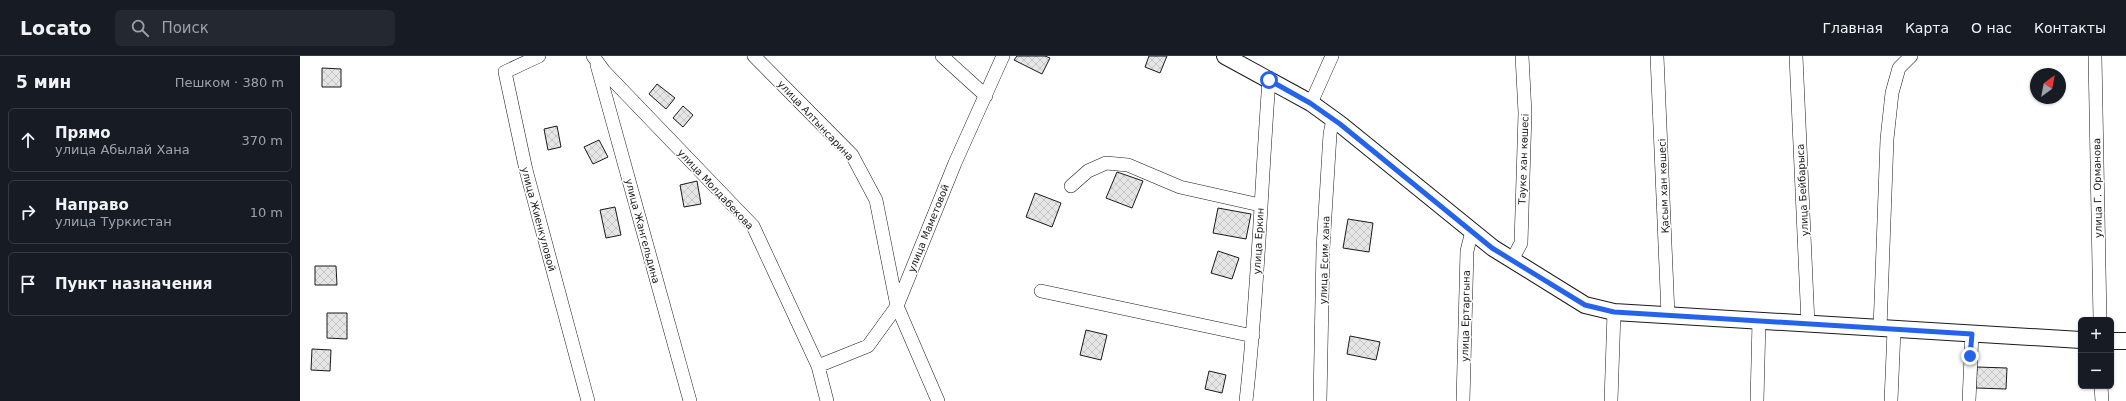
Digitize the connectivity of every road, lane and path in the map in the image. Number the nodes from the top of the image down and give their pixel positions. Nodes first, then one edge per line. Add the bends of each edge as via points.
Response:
1 (539, 56) edge
2 (754, 56) edge
3 (942, 56) edge
4 (1003, 56) edge
5 (1226, 56) edge
6 (1332, 56) edge
7 (1522, 56) edge
8 (1657, 56) edge
9 (1796, 56) edge
10 (1911, 56) edge
11 (2095, 56) edge
12 (594, 58) edge
13 (1269, 80) junction
14 (986, 96) junction
15 (1310, 103) junction
16 (1333, 119) junction
17 (1071, 186) dead end
18 (1260, 204) junction
19 (1472, 231) junction
20 (1512, 260) junction
21 (1041, 291) dead end
22 (897, 306) junction
23 (1614, 312) junction
24 (1668, 315) junction
25 (2100, 317) edge
26 (1759, 321) junction
27 (1808, 324) junction
28 (1887, 329) junction
29 (1972, 334) junction
30 (1253, 336) junction
31 (2078, 340) edge
32 (2114, 341) edge
33 (2126, 341) edge
34 (818, 366) junction
35 (2101, 389) edge
36 (588, 401) edge
37 (690, 401) edge
38 (826, 401) edge
39 (938, 401) edge
40 (1246, 401) edge
41 (1320, 401) edge
42 (1463, 401) edge
43 (1611, 401) edge
44 (1757, 401) edge
45 (1891, 401) edge
46 (1969, 401) edge
47 (2102, 401) edge

1 - 36 street, улица Жиенкуловой via 505,72 526,170
2 - 22 street, улица Алтынсарина via 852,155 876,200
3 - 14 street
4 - 14 street, улица Маметовой
5 - 13 street
6 - 15 street
7 - 20 street, Тәуке хан көшесі via 1525,113 1521,243
8 - 24 street, Қасым хан көшесі
9 - 27 street, улица Бейбарыса
10 - 28 street via 1899,68 1892,93 1887,139
11 - 25 street, улица Г. Орманова
12 - 34 street, улица Молдабекова via 609,77 753,226
12 - 37 street, улица Жангельдина
13 - 15 street
13 - 18 street, улица Еркин
14 - 22 street, улица Маметовой via 955,163
15 - 16 street
16 - 19 street
16 - 41 street, улица Есим хана via 1323,248
17 - 18 street via 1088,171 1106,163 1128,166 1180,186
18 - 30 street, улица Еркин
19 - 20 street via 1492,248
19 - 42 street, улица Ертаргына via 1467,251
20 - 23 street via 1585,305
21 - 30 street
22 - 34 street, улица Маметовой via 868,346
22 - 39 street
23 - 24 street
23 - 43 street
24 - 26 street
26 - 27 street
26 - 44 street
27 - 28 street
28 - 29 street
28 - 45 street
29 - 31 street
29 - 46 street
30 - 40 street, улица Еркин
32 - 33 street
34 - 38 street, улица Молдабекова
35 - 47 street

